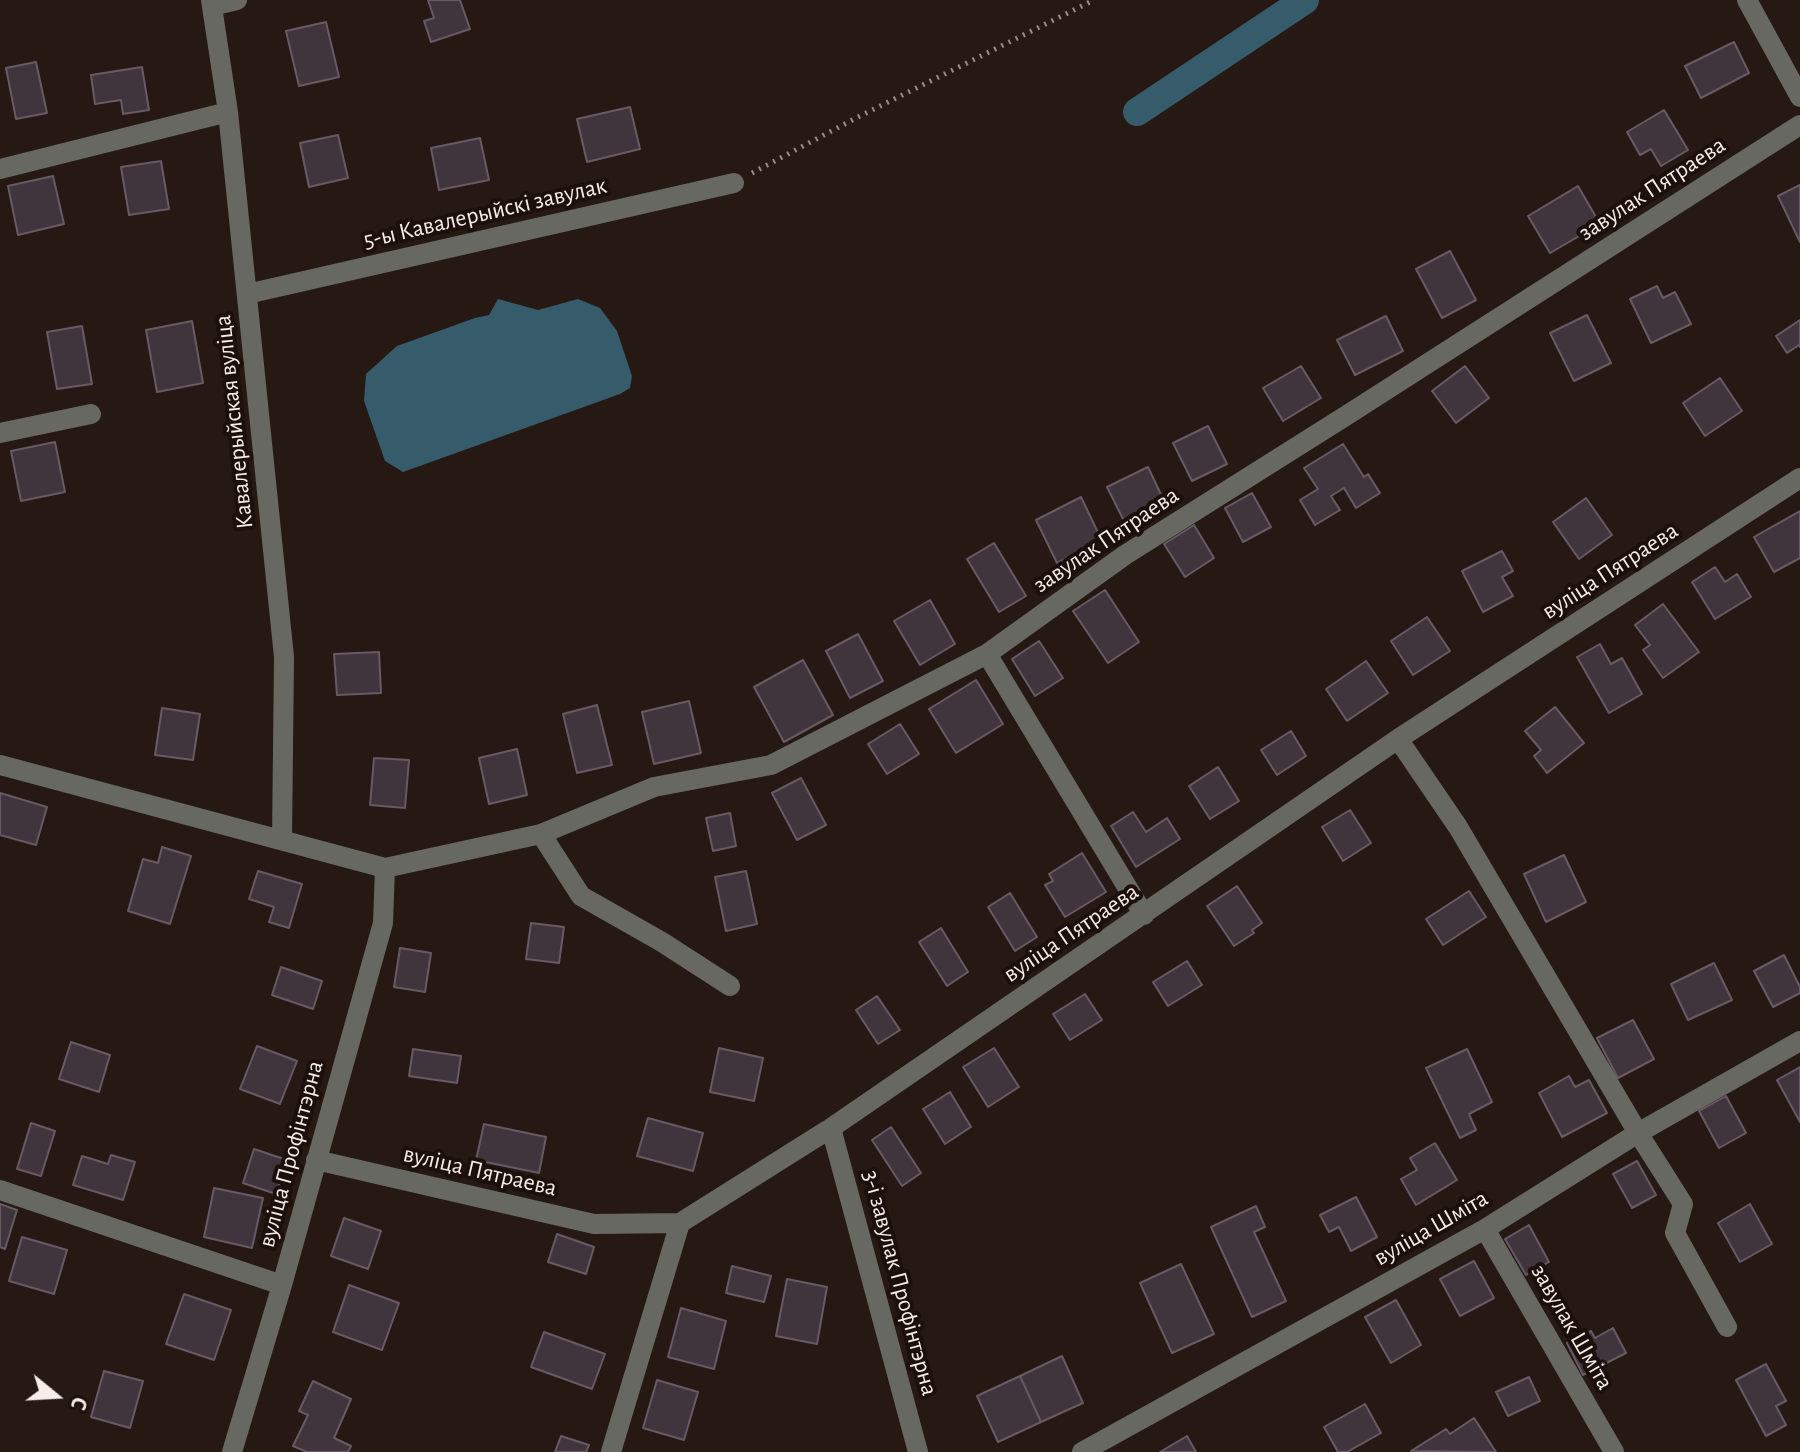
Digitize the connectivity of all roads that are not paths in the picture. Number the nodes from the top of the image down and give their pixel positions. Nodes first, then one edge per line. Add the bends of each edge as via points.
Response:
1 (237, 0) edge
2 (1747, 0) edge
3 (211, 3) edge
4 (1800, 97) edge
5 (228, 112) junction
6 (1800, 125) edge
7 (0, 169) edge
8 (734, 183) road end
9 (247, 294) junction
10 (91, 414) dead end
11 (0, 433) edge
12 (1800, 478) edge
13 (987, 654) junction
14 (1398, 739) junction
15 (0, 765) edge
16 (541, 834) junction
17 (282, 840) junction
18 (385, 868) junction
19 (1144, 915) junction
20 (730, 986) dead end
21 (1800, 1041) edge
22 (831, 1128) junction
23 (1638, 1133) junction
24 (316, 1160) junction
25 (0, 1190) edge
26 (680, 1223) junction
27 (1485, 1229) junction
28 (282, 1285) junction
29 (1727, 1327) dead end
30 (232, 1452) edge
31 (611, 1452) edge
32 (918, 1452) edge
33 (1082, 1452) edge
34 (1614, 1452) edge

1 - 3 street
2 - 4 street
3 - 5 street, Кавалерыйская вуліца
5 - 7 street
5 - 9 street, Кавалерыйская вуліца
6 - 13 street, завулак Пятраева via 1125,555
8 - 9 street, 5-ы Кавалерыйскі завулак
9 - 17 street, Кавалерыйская вуліца via 284,657
10 - 11 street
12 - 14 street, вуліца Пятраева
13 - 16 street, завулак Пятраева via 771,765 654,787
13 - 19 street
14 - 19 street, вуліца Пятраева
14 - 23 street via 1458,827
15 - 17 street
16 - 18 street, завулак Пятраева
16 - 20 street via 581,896
17 - 18 street
18 - 24 street, вуліца Профінтэрна via 383,923
19 - 22 street, вуліца Пятраева
21 - 23 street, вуліца Шміта
22 - 26 street, вуліца Пятраева
22 - 32 street, 3-і завулак Профінтэрна
23 - 27 street, вуліца Шміта
23 - 29 street via 1683,1204 1675,1233
24 - 26 street, вуліца Пятраева via 594,1224
24 - 28 street, вуліца Профінтэрна
25 - 28 street
26 - 31 street
27 - 33 street, вуліца Шміта
27 - 34 street, завулак Шміта
28 - 30 street, вуліца Профінтэрна

